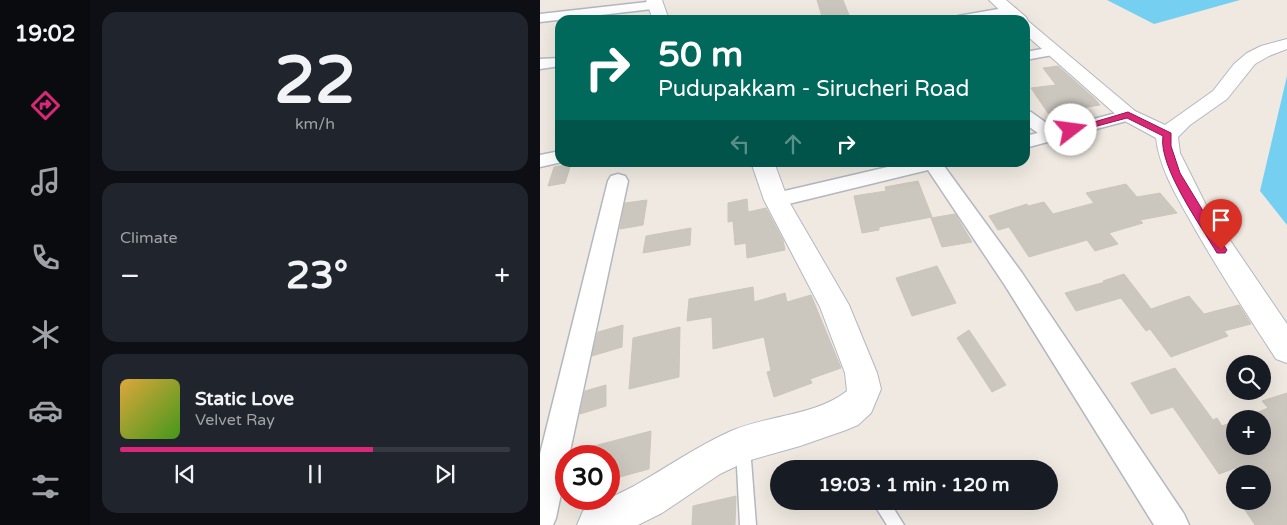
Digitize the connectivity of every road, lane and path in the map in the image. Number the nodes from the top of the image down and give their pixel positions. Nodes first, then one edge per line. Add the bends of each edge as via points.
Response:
1 (996, 0) edge
2 (657, 8) edge
3 (575, 15) edge
4 (1014, 15) edge
5 (555, 17) edge
6 (540, 18) edge
7 (1030, 30) edge
8 (1287, 44) edge
9 (1053, 51) junction
10 (1030, 55) edge
11 (555, 62) edge
12 (540, 64) edge
13 (1128, 115) junction
14 (1030, 120) edge
15 (1052, 135) junction
16 (1168, 135) junction
17 (1030, 141) edge
18 (555, 158) edge
19 (540, 161) edge
20 (764, 167) edge
21 (918, 167) edge
22 (938, 167) edge
23 (618, 180) dead end
24 (776, 200) junction
25 (1287, 349) edge
26 (743, 444) junction
27 (886, 510) edge
28 (540, 518) edge
29 (597, 525) edge
30 (748, 525) edge
31 (896, 525) edge
32 (1173, 525) edge

1 - 4 street
2 - 3 street
5 - 6 street
7 - 9 street
8 - 16 street via 1261,52 1248,61 1222,93
9 - 10 street
9 - 13 street
11 - 12 street
13 - 15 street
13 - 16 street
14 - 15 street
15 - 17 street
16 - 25 street via 1166,146 1176,173 1240,281
18 - 19 street
20 - 24 street
21 - 24 street
22 - 32 street
23 - 28 street
24 - 26 street via 834,306 861,373 864,389 859,402 846,413 800,430
26 - 29 street via 707,461 648,499
26 - 30 lane
27 - 31 lane

